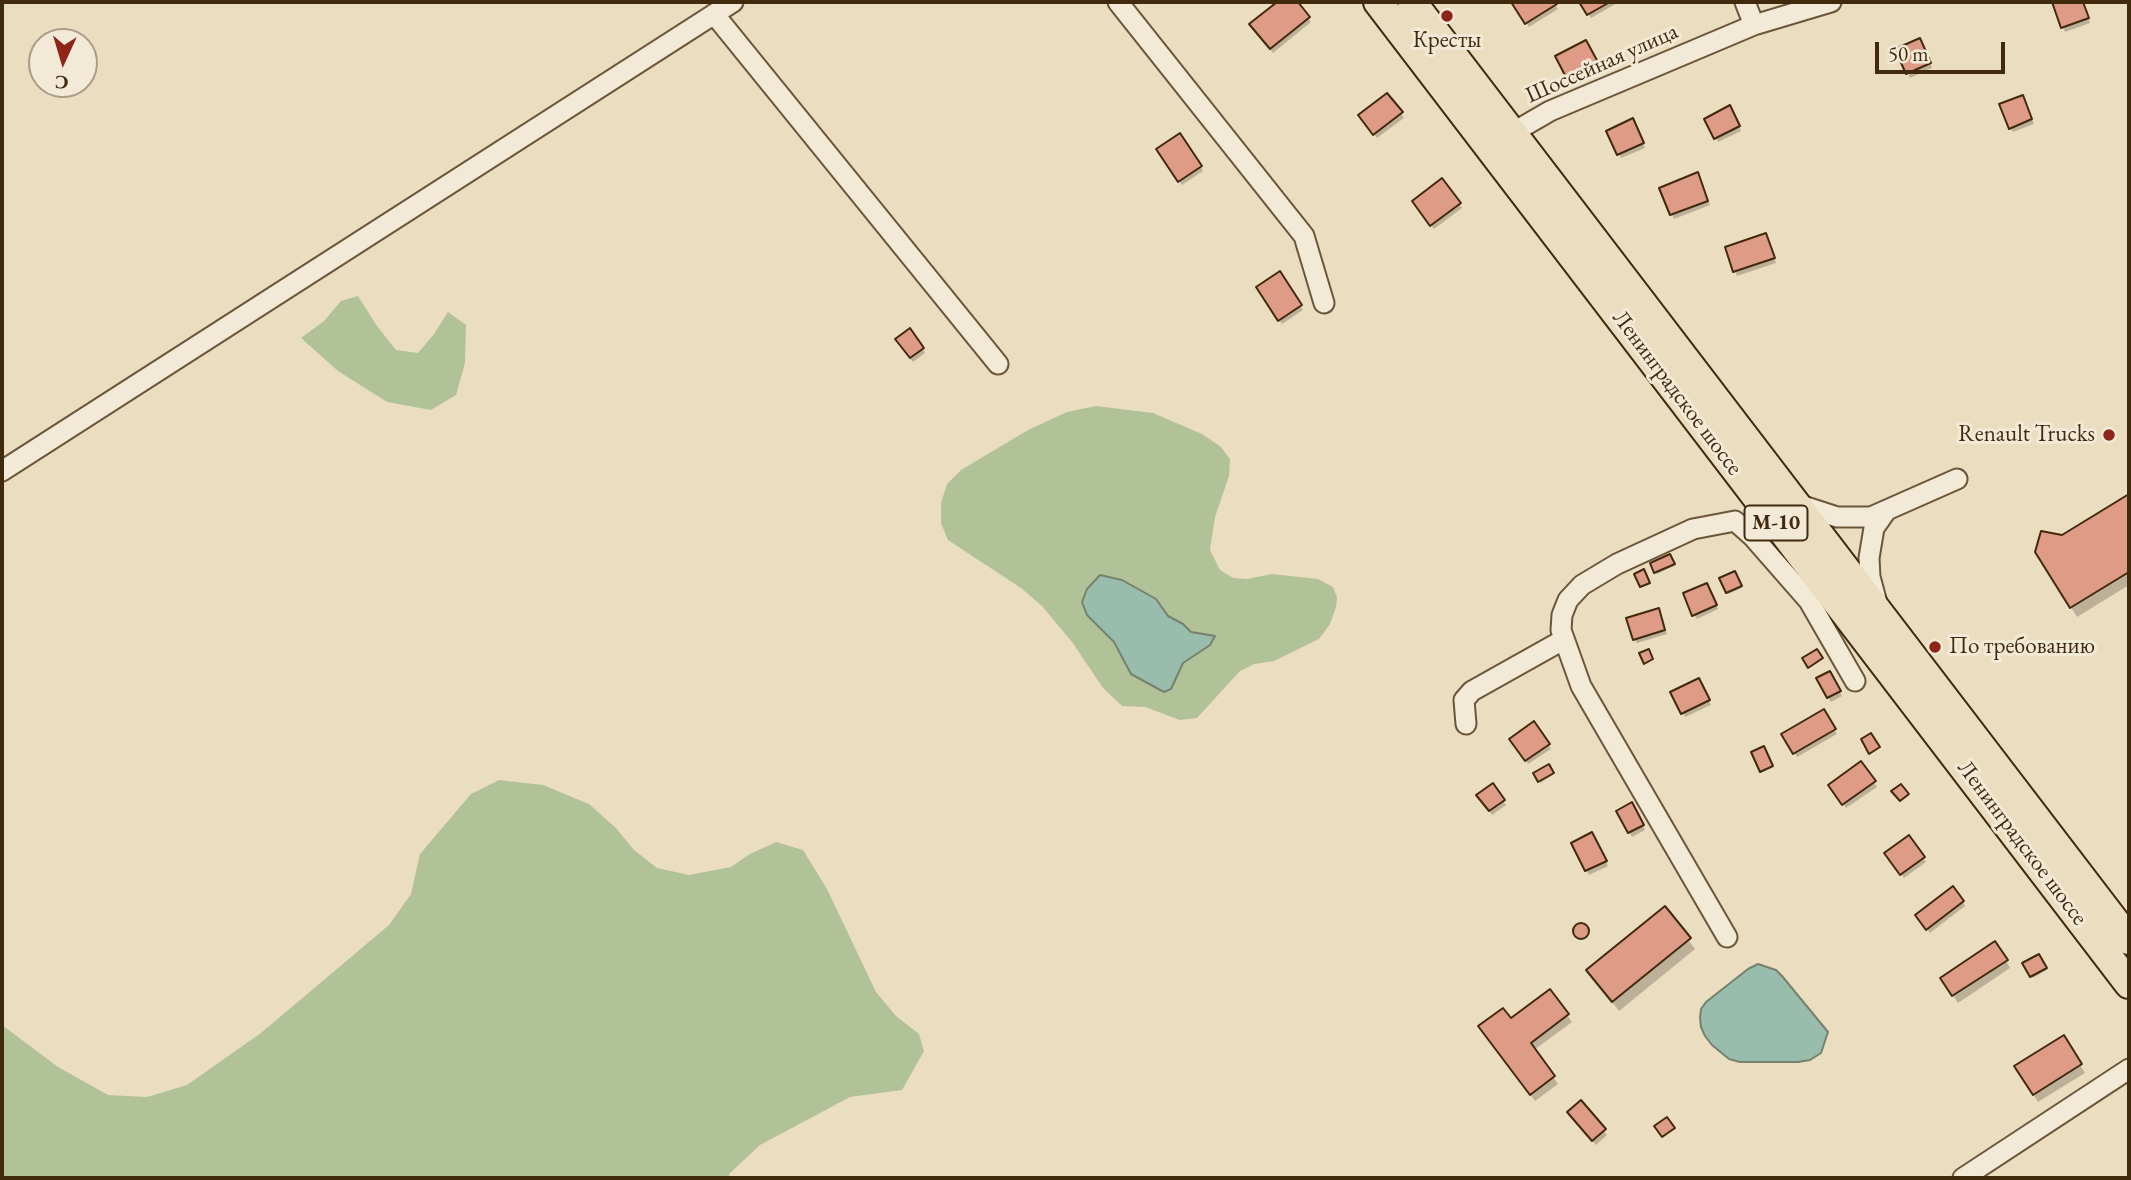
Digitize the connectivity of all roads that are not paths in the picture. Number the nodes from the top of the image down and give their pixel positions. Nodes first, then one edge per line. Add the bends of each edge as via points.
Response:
1 (733, 2) edge
2 (1118, 2) edge
3 (1378, 2) edge
4 (1412, 2) edge
5 (1745, 2) edge
6 (1831, 2) edge
7 (714, 14) junction
8 (1754, 25) junction
9 (1512, 133) junction
10 (1324, 303) dead end
11 (998, 364) dead end
12 (2, 471) edge
13 (1957, 479) dead end
14 (1796, 504) junction
15 (1886, 511) junction
16 (1818, 596) junction
17 (1880, 614) junction
18 (1563, 640) junction
19 (1855, 681) dead end
20 (1466, 724) dead end
21 (1727, 937) dead end
22 (2129, 940) edge
23 (2129, 984) edge
24 (2129, 1069) edge
25 (1963, 1178) edge

1 - 7 street
2 - 10 street via 1304,236
3 - 16 highway, Ленинградское шоссе / М-10
4 - 9 highway, Ленинградское шоссе / М-10
5 - 8 street
6 - 8 street, Шоссейная улица
7 - 11 street
7 - 12 street
8 - 9 street, Шоссейная улица via 1550,111
9 - 14 highway, Ленинградское шоссе / М-10
13 - 15 street
14 - 15 street via 1849,518
14 - 17 highway, Ленинградское шоссе / М-10
15 - 17 street via 1874,528 1869,558
16 - 18 street via 1735,522 1717,524 1643,552 1582,585 1562,615
16 - 19 street
16 - 23 highway, Ленинградское шоссе / М-10
17 - 22 highway, Ленинградское шоссе / М-10
18 - 20 street via 1472,691 1464,701
18 - 21 street via 1581,686
24 - 25 street

